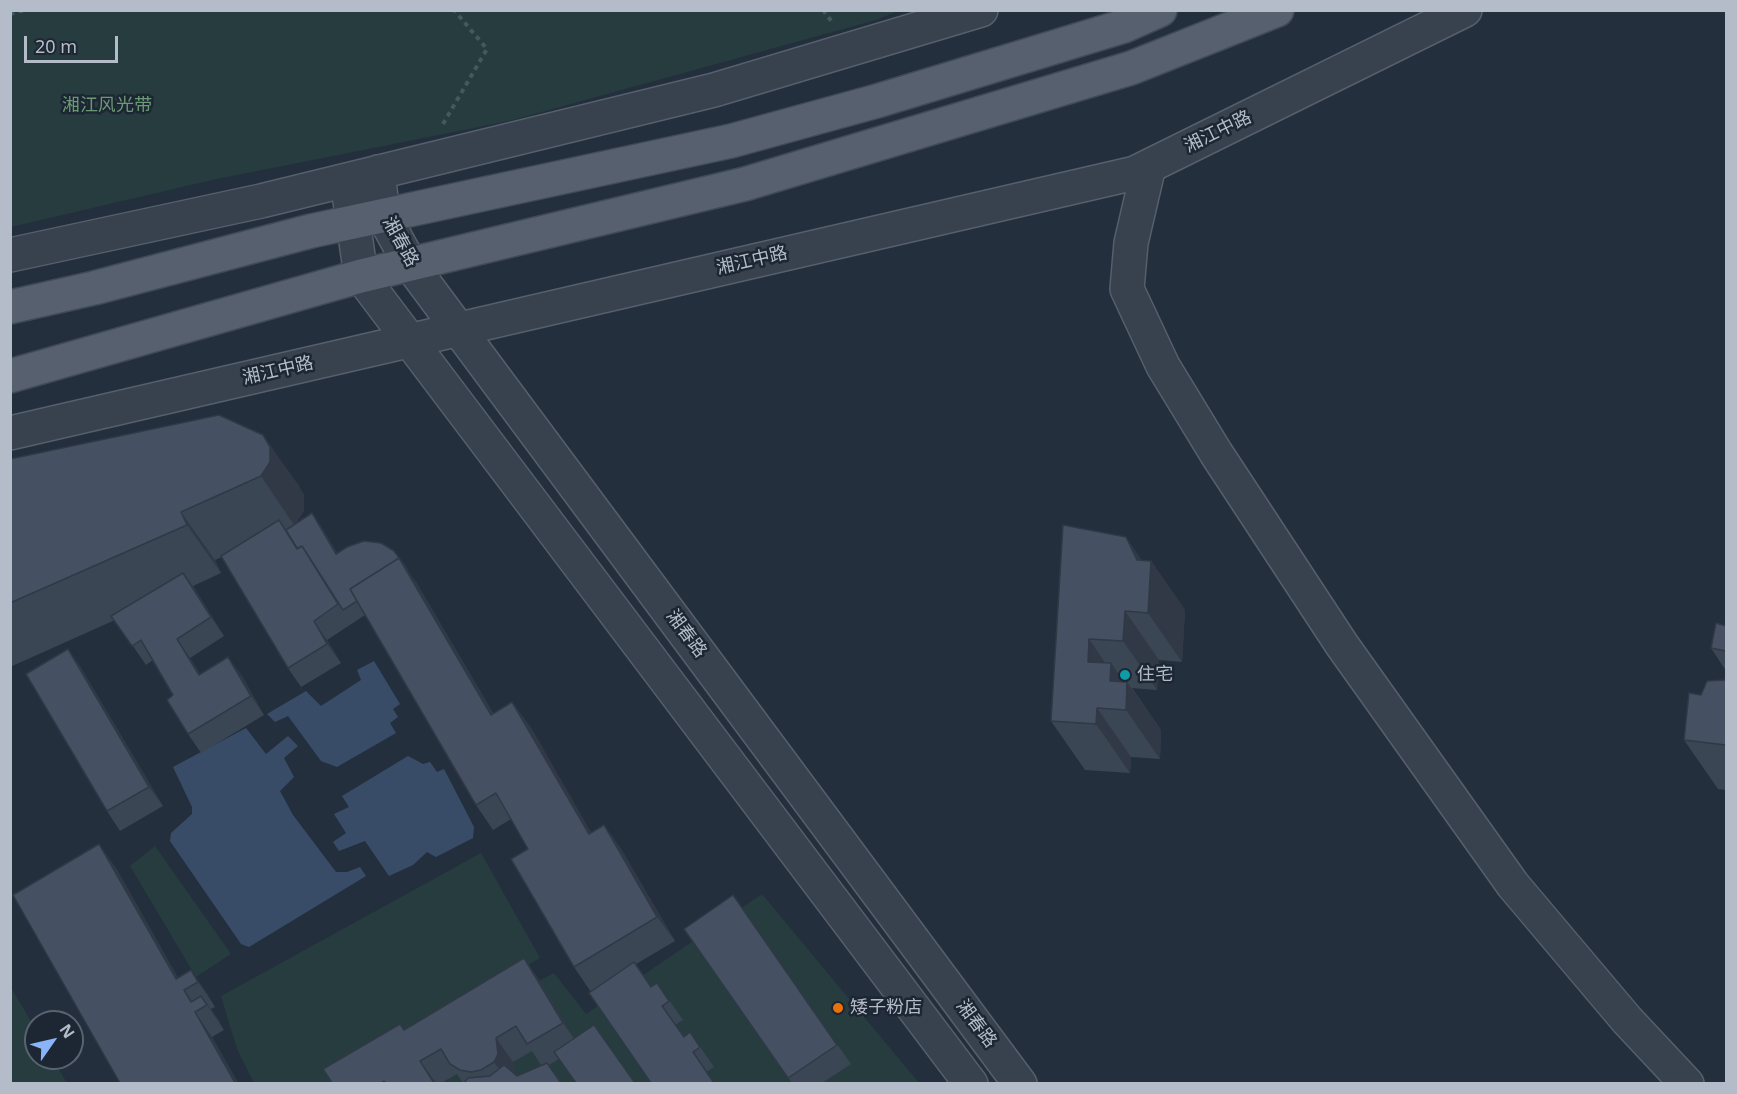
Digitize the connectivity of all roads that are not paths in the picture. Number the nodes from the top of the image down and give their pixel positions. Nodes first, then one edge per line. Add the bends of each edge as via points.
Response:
1 (981, 10) edge
2 (1160, 10) edge
3 (1277, 10) edge
4 (1465, 10) edge
5 (1149, 166) junction
6 (378, 172) junction
7 (347, 180) junction
8 (369, 219) junction
9 (10, 255) edge
10 (410, 264) junction
11 (361, 276) junction
12 (10, 307) edge
13 (459, 329) junction
14 (410, 340) junction
15 (10, 376) edge
16 (10, 433) edge
17 (971, 1083) edge
18 (1020, 1083) edge
19 (1687, 1083) edge

1 - 6 street via 714,90
2 - 8 main road via 1124,26 731,141
3 - 10 main road via 1131,68 756,181
4 - 5 street, 湘江中路
5 - 13 street, 湘江中路 via 1135,173
5 - 19 street via 1131,243 1127,289 1163,366 1342,645 1513,885 1627,1020
6 - 7 street
6 - 8 street, 湘春路
7 - 8 street, 湘春路
7 - 9 street
8 - 10 street, 湘春路
8 - 11 street, 湘春路
8 - 12 main road
10 - 11 main road
10 - 13 street, 湘春路
11 - 14 street
11 - 15 main road
13 - 14 street, 湘江中路
13 - 18 street, 湘春路
14 - 16 street, 湘江中路
14 - 17 street

